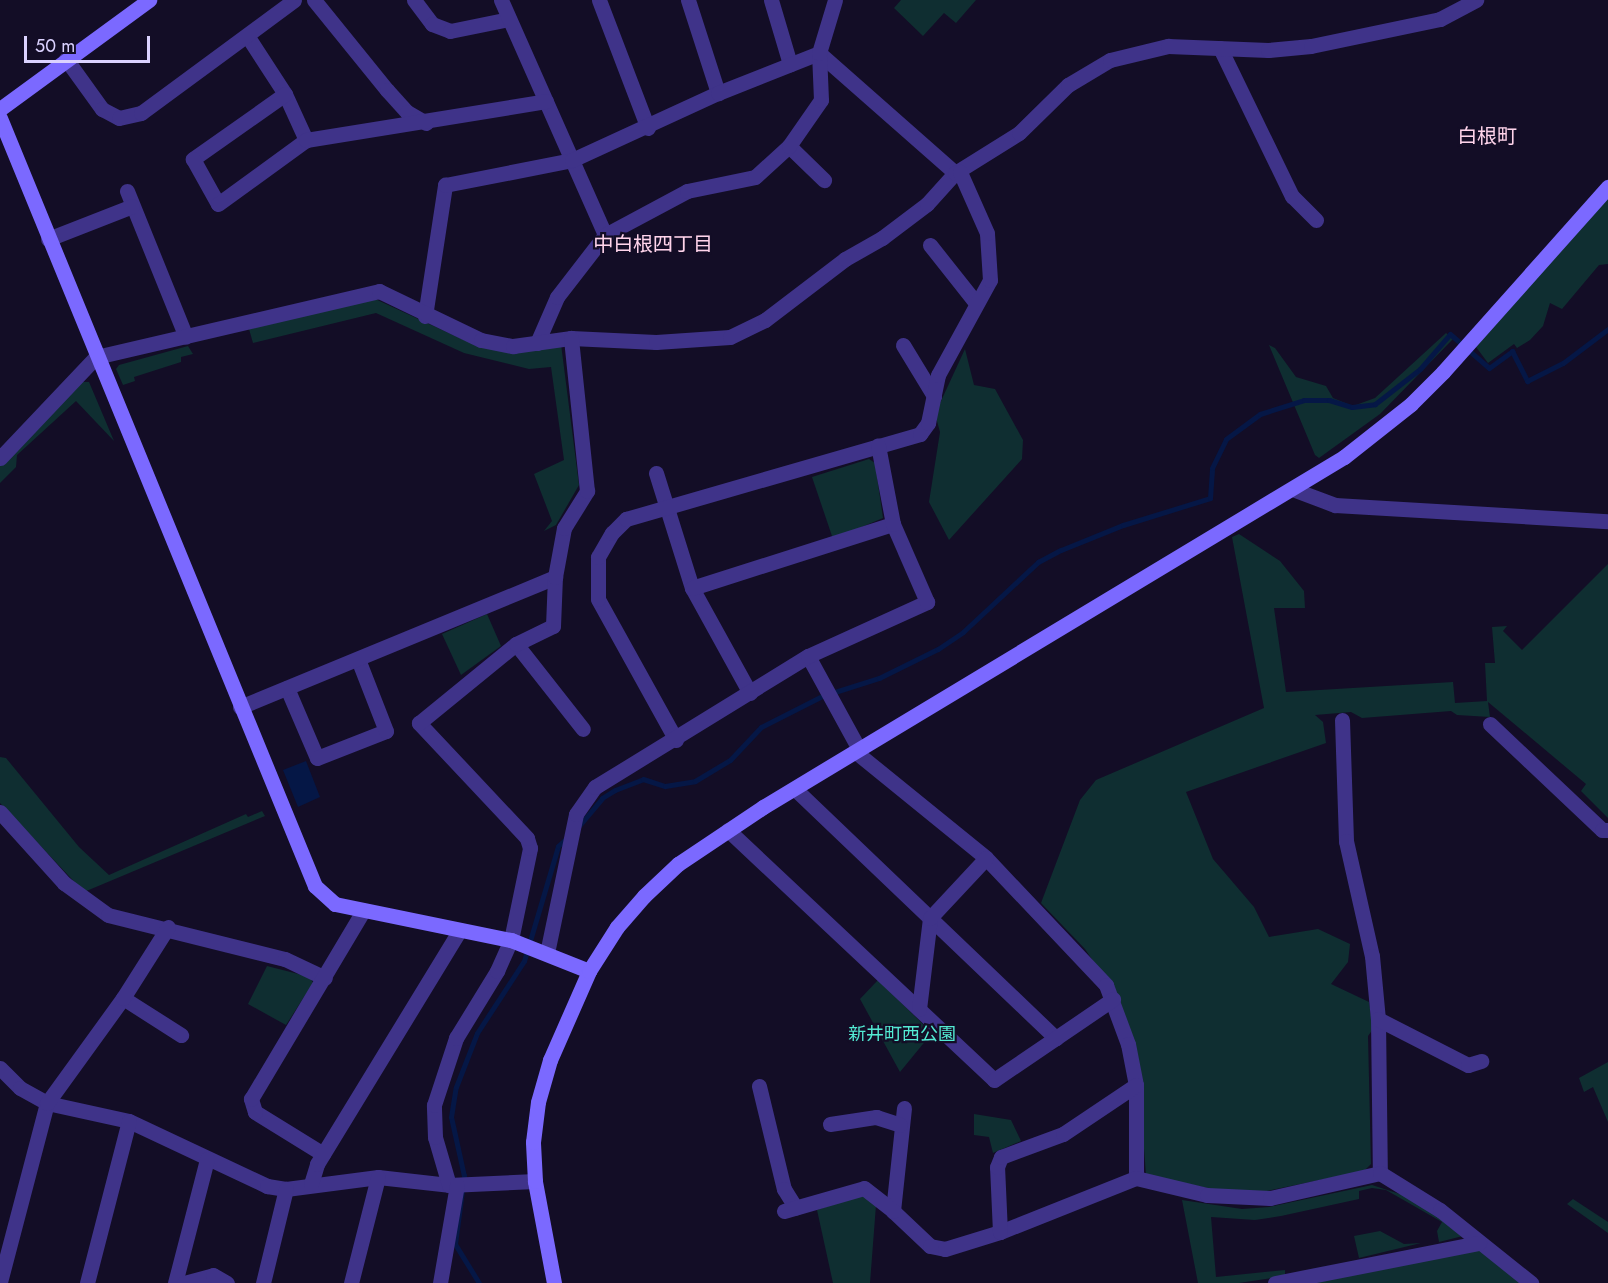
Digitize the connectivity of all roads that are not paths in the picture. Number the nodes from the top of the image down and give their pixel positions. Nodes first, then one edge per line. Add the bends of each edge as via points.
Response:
1 (148, 0) edge
2 (294, 0) edge
3 (314, 0) edge
4 (414, 0) edge
5 (501, 0) edge
6 (599, 0) edge
7 (688, 0) edge
8 (771, 0) edge
9 (835, 0) edge
10 (1476, 0) edge
11 (509, 19) junction
12 (248, 37) junction
13 (1220, 48) junction
14 (819, 53) junction
15 (66, 59) junction
16 (790, 64) junction
17 (718, 93) junction
18 (285, 94) junction
19 (546, 101) junction
20 (0, 109) edge
21 (0, 118) edge
22 (426, 123) junction
23 (648, 128) junction
24 (306, 140) junction
25 (789, 146) junction
26 (572, 160) junction
27 (957, 173) junction
28 (824, 180) dead end
29 (1608, 187) edge
30 (1316, 220) dead end
31 (605, 236) junction
32 (48, 239) junction
33 (930, 245) dead end
34 (976, 303) junction
35 (425, 316) junction
36 (186, 337) junction
37 (571, 338) junction
38 (537, 343) junction
39 (903, 345) dead end
40 (96, 357) junction
41 (934, 396) junction
42 (878, 445) junction
43 (0, 458) edge
44 (656, 473) dead end
45 (1295, 490) junction
46 (667, 510) junction
47 (1608, 521) edge
48 (893, 524) junction
49 (555, 577) junction
50 (692, 588) junction
51 (516, 644) junction
52 (808, 656) junction
53 (358, 659) junction
54 (287, 688) junction
55 (750, 693) junction
56 (240, 707) junction
57 (1342, 720) dead end
58 (1490, 724) dead end
59 (583, 729) dead end
60 (676, 740) junction
61 (859, 752) junction
62 (795, 789) junction
63 (0, 812) edge
64 (728, 830) junction
65 (1608, 830) edge
66 (986, 858) junction
67 (363, 911) junction
68 (930, 918) junction
69 (168, 927) junction
70 (460, 930) junction
71 (511, 940) junction
72 (547, 953) junction
73 (589, 971) junction
74 (325, 978) junction
75 (123, 998) junction
76 (1113, 999) junction
77 (919, 1009) junction
78 (1378, 1019) junction
79 (181, 1035) dead end
80 (1056, 1038) junction
81 (1481, 1061) dead end
82 (0, 1068) edge
83 (1136, 1085) junction
84 (759, 1086) dead end
85 (47, 1103) junction
86 (904, 1108) dead end
87 (129, 1121) junction
88 (830, 1124) dead end
89 (900, 1125) junction
90 (323, 1154) junction
91 (207, 1159) junction
92 (1380, 1173) junction
93 (378, 1177) junction
94 (1137, 1178) junction
95 (536, 1181) junction
96 (311, 1184) junction
97 (453, 1185) junction
98 (286, 1189) junction
99 (893, 1211) junction
100 (999, 1232) junction
101 (1479, 1243) junction
102 (0, 1282) edge
103 (87, 1283) edge
104 (175, 1283) edge
105 (184, 1283) edge
106 (227, 1283) edge
107 (263, 1283) edge
108 (351, 1283) edge
109 (440, 1283) edge
110 (554, 1283) edge
111 (1275, 1283) edge
112 (1531, 1283) edge

1 - 15 street
2 - 12 street
3 - 22 street via 407,112
4 - 11 street via 432,24 450,31
5 - 11 street
6 - 23 street
7 - 17 street
8 - 16 street
9 - 14 street
10 - 13 street via 1440,19 1311,46
11 - 19 street
12 - 15 street via 141,113 119,118 102,109
12 - 18 street
13 - 27 street via 1168,46 1110,60 1068,85 1019,133
13 - 30 street via 1292,196
14 - 16 street
14 - 25 street via 821,100
14 - 27 street
15 - 20 street
16 - 17 street
17 - 23 street
18 - 24 street
18 - 24 street via 193,159 218,204
19 - 22 street
19 - 26 street
21 - 32 street
22 - 24 street
23 - 26 street
25 - 28 street
25 - 31 street via 755,177 687,191
26 - 31 street
26 - 35 street via 445,185
27 - 34 street via 989,247 990,280
27 - 37 street via 927,204 882,238 845,259 765,320 730,337 656,342
29 - 45 street via 1411,404
31 - 38 street via 557,297
32 - 36 street via 130,198
32 - 40 street
33 - 34 street
34 - 41 street via 938,375
35 - 36 street via 378,291
35 - 38 street via 482,340 513,346
36 - 40 street
37 - 38 street
37 - 49 street via 587,491 564,528
39 - 41 street
40 - 43 street
40 - 56 street
41 - 42 street via 928,423 920,434
42 - 46 street
42 - 48 street
44 - 46 street
45 - 47 street via 1335,505
45 - 61 street
46 - 50 street
46 - 60 street via 626,519 612,533 597,557 598,599
48 - 50 street
48 - 52 street via 927,602
49 - 51 street via 553,626
49 - 53 street
50 - 55 street
51 - 59 street
51 - 71 street via 419,723 526,838 530,848
52 - 55 street
52 - 61 street
53 - 54 street
53 - 54 street via 386,731 317,758
54 - 56 street
55 - 60 street
56 - 67 street via 315,886 335,904
57 - 78 street via 1346,841 1372,956
58 - 65 street via 1602,830
60 - 72 street via 594,787 582,803
61 - 62 street
61 - 66 street
62 - 64 street
62 - 68 street
63 - 69 street via 64,883 91,904 108,915
64 - 73 street via 678,864 644,896 617,927
64 - 77 street
66 - 68 street
66 - 76 street via 1106,986
67 - 70 street
67 - 74 street
68 - 77 street
68 - 80 street
69 - 74 street via 285,959
69 - 75 street
70 - 71 street
70 - 90 street
71 - 72 street
71 - 97 street via 456,1038 434,1105 435,1137
72 - 73 street
73 - 95 street via 542,1083 533,1142
74 - 90 street via 251,1099 255,1112
75 - 79 street
75 - 85 street
76 - 80 street
76 - 83 street
77 - 80 street via 994,1080
78 - 81 street via 1468,1065
78 - 92 street
82 - 85 street via 20,1088
83 - 94 street
83 - 100 street via 1063,1134 1001,1157 997,1167
84 - 99 street via 790,1210 864,1188
85 - 87 street
85 - 102 street
86 - 89 street
87 - 91 street
87 - 103 street
88 - 89 street via 876,1117
89 - 99 street
90 - 96 street
91 - 98 street via 267,1186
91 - 104 street
92 - 94 street via 1270,1198 1208,1195
92 - 101 street via 1440,1210
93 - 96 street
93 - 97 street
93 - 108 street
94 - 100 street
95 - 97 street
95 - 110 street
96 - 98 street
97 - 109 street
98 - 107 street
99 - 100 street via 930,1246 945,1249
101 - 111 street
101 - 112 street
105 - 106 street via 213,1275

